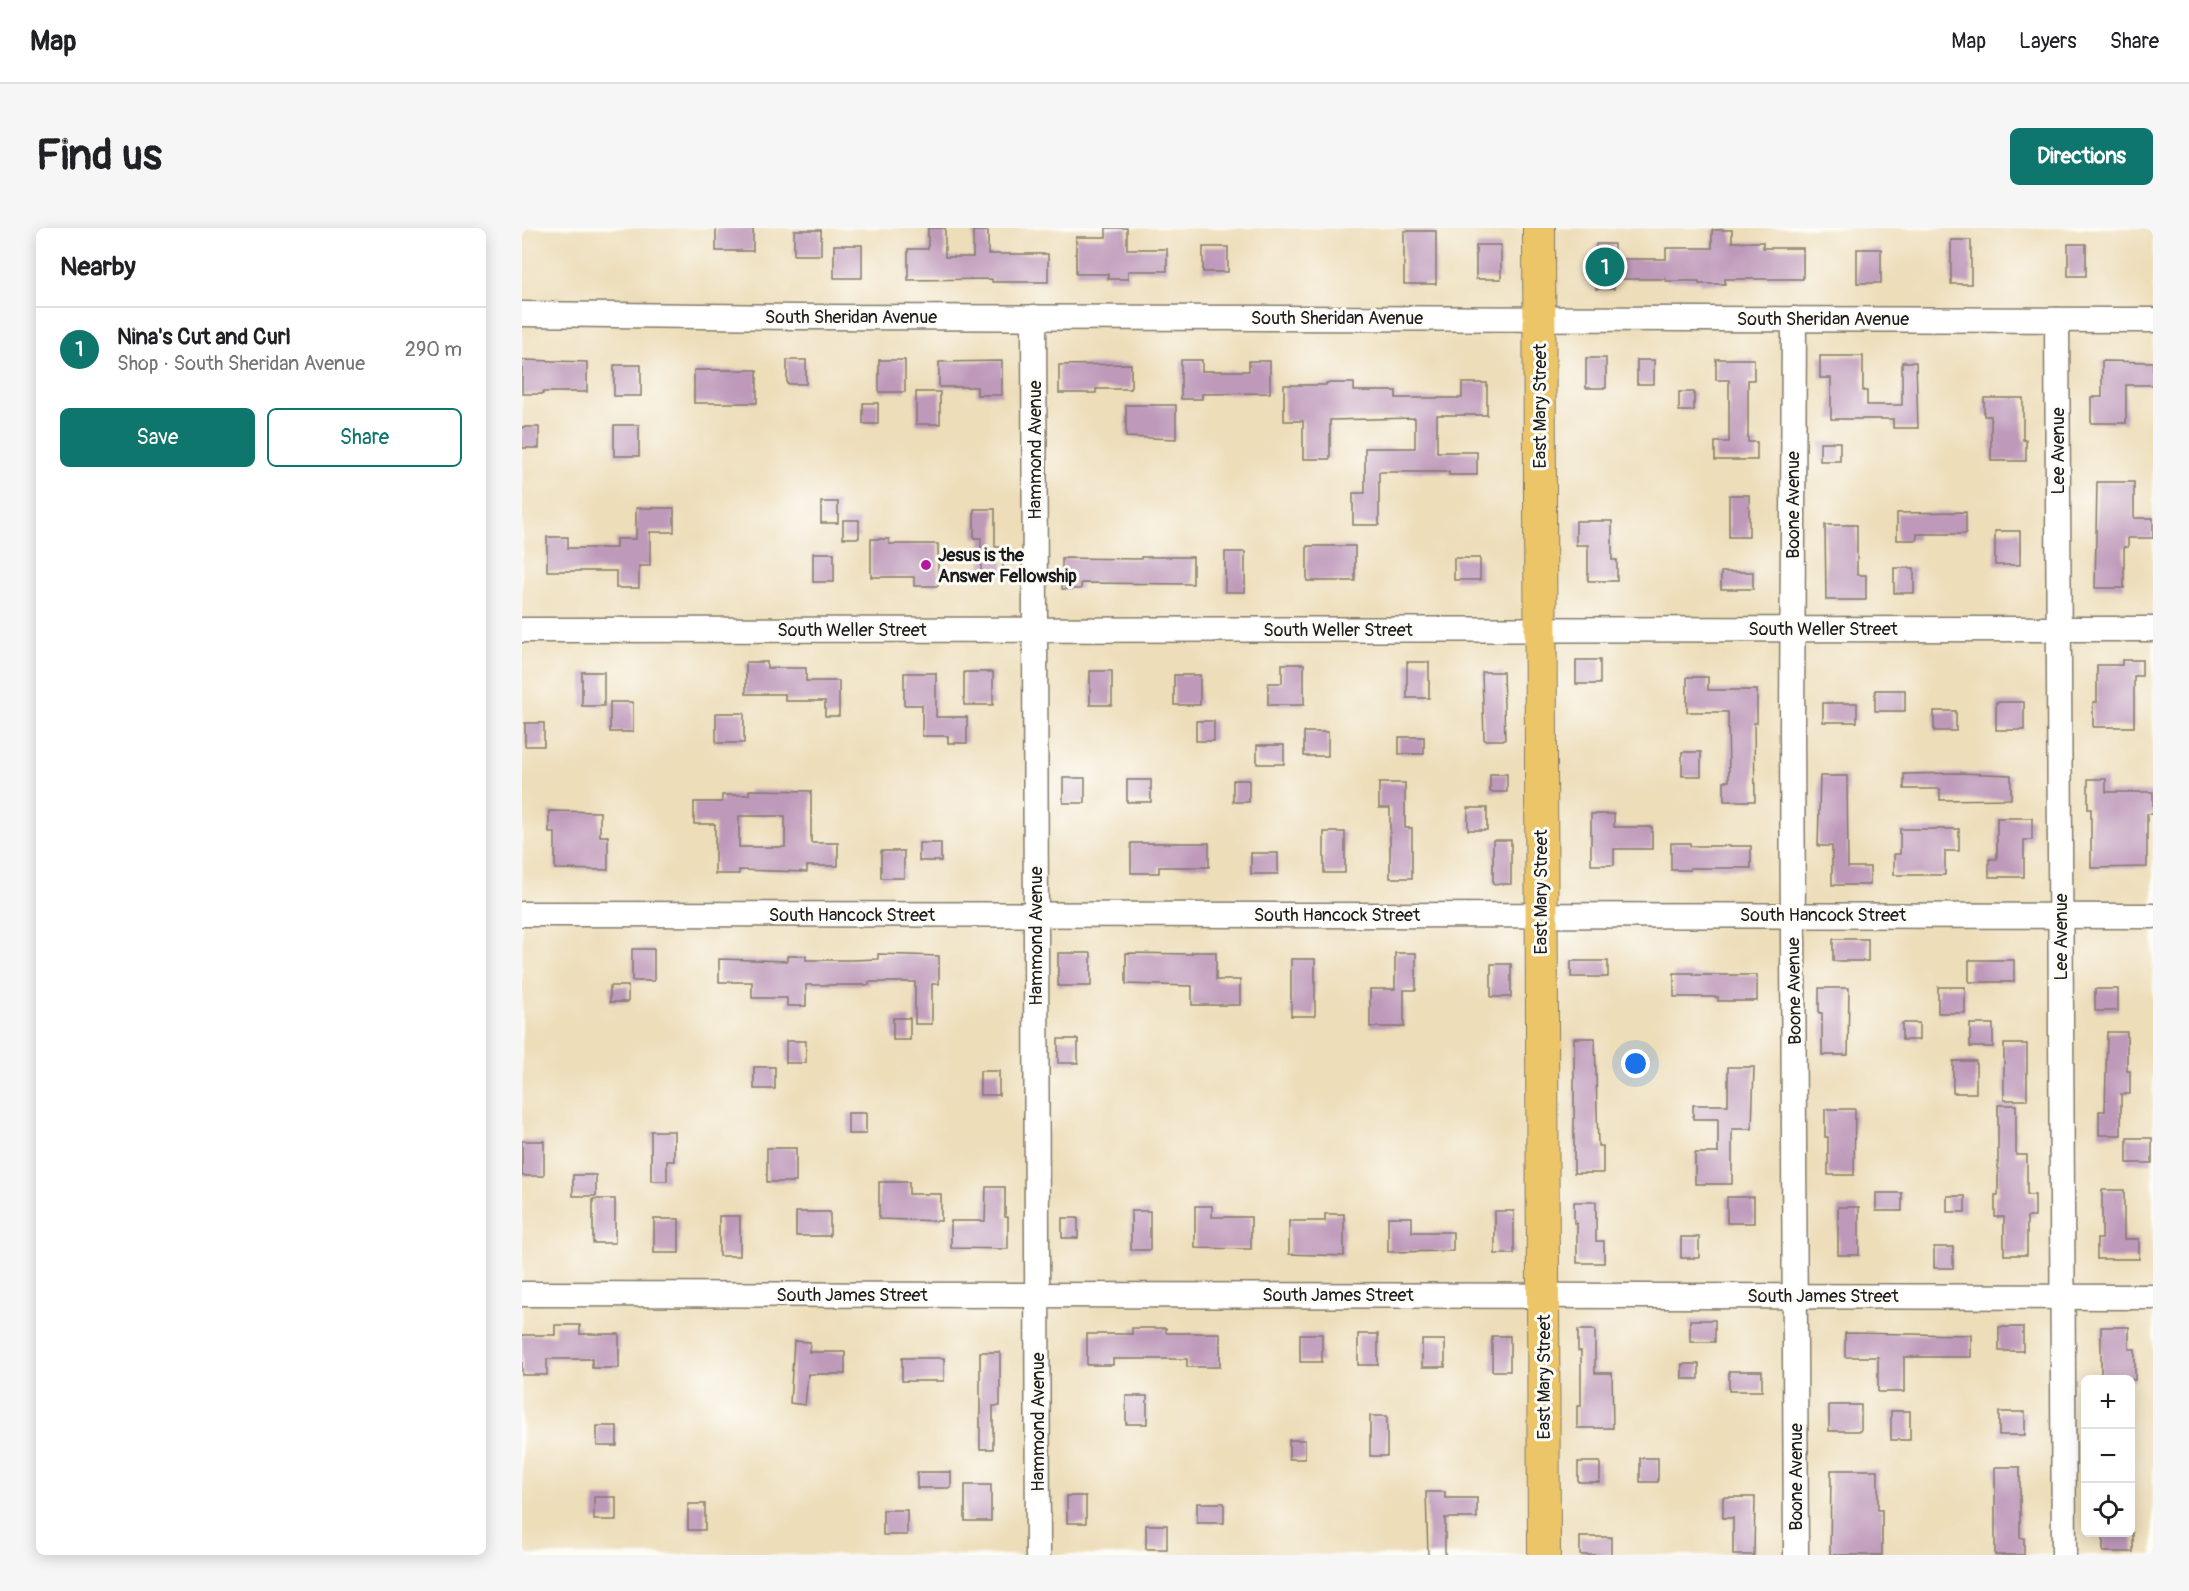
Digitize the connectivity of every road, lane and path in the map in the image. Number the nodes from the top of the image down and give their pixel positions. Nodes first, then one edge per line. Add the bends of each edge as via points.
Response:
1 (1539, 228) edge
2 (522, 314) edge
3 (1034, 317) junction
4 (1539, 318) junction
5 (1794, 319) junction
6 (2057, 320) junction
7 (2153, 320) edge
8 (1541, 629) junction
9 (1792, 629) junction
10 (2059, 629) junction
11 (2153, 629) edge
12 (522, 630) edge
13 (1035, 630) junction
14 (522, 914) edge
15 (1036, 915) junction
16 (1542, 915) junction
17 (1793, 915) junction
18 (2061, 915) junction
19 (2153, 916) edge
20 (522, 1294) edge
21 (1037, 1295) junction
22 (1544, 1296) junction
23 (1796, 1296) junction
24 (2063, 1296) junction
25 (2153, 1297) edge
26 (1038, 1555) edge
27 (1544, 1555) edge
28 (1796, 1555) edge
29 (2064, 1555) edge

1 - 4 main road, East Mary Street
2 - 3 street, South Sheridan Avenue
3 - 4 street, South Sheridan Avenue
3 - 13 street, Hammond Avenue
4 - 5 street, South Sheridan Avenue
4 - 8 main road, East Mary Street
5 - 6 street, South Sheridan Avenue
5 - 9 street, Boone Avenue
6 - 7 street, South Sheridan Avenue
6 - 10 street, Lee Avenue
8 - 9 street, South Weller Street
8 - 13 street, South Weller Street
8 - 16 main road, East Mary Street
9 - 10 street, South Weller Street
9 - 17 street, Boone Avenue
10 - 11 street, South Weller Street
10 - 18 street, Lee Avenue
12 - 13 street, South Weller Street
13 - 15 street, Hammond Avenue
14 - 15 street, South Hancock Street
15 - 16 street, South Hancock Street
15 - 21 street, Hammond Avenue
16 - 17 street, South Hancock Street
16 - 22 main road, East Mary Street
17 - 18 street, South Hancock Street
17 - 23 street, Boone Avenue
18 - 19 street, South Hancock Street
18 - 24 street, Lee Avenue
20 - 21 street, South James Street
21 - 22 street, South James Street
21 - 26 street, Hammond Avenue
22 - 23 street, South James Street
22 - 27 main road, East Mary Street
23 - 24 street, South James Street
23 - 28 street, Boone Avenue
24 - 25 street, South James Street
24 - 29 street, Lee Avenue

